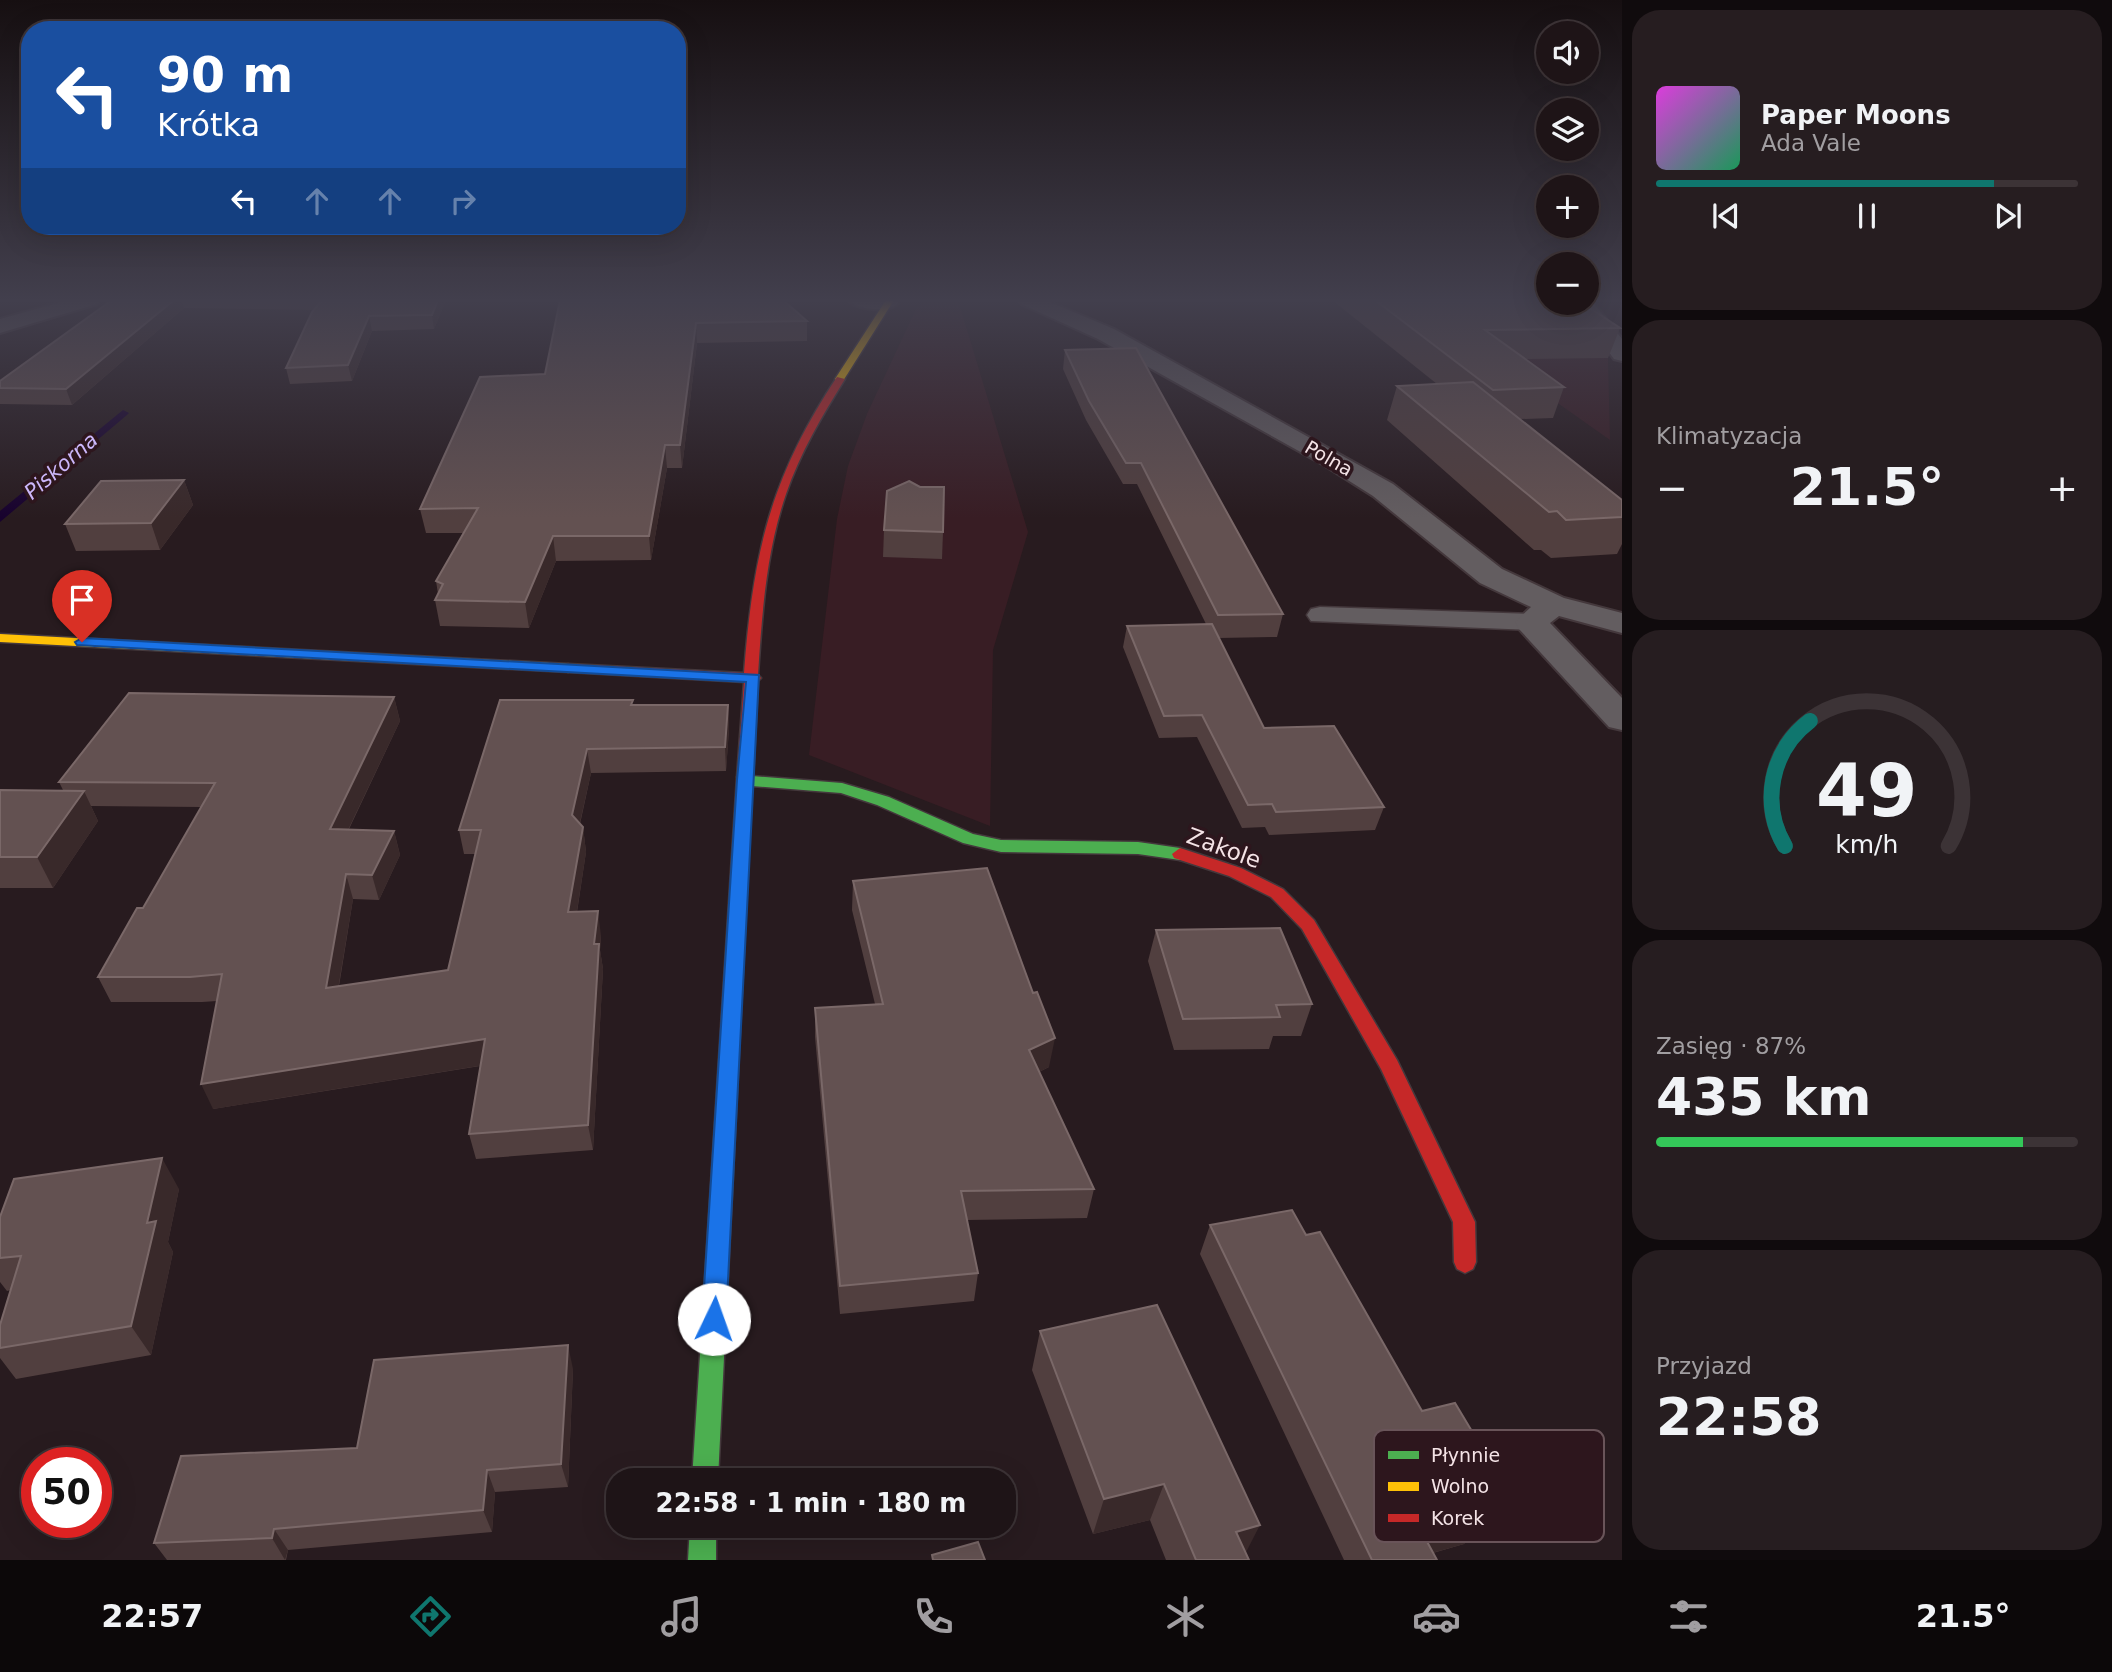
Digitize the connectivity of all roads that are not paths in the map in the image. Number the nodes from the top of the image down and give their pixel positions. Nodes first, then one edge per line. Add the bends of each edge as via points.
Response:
1 (844, 373) edge
2 (1176, 373) edge
3 (1542, 613) junction
4 (1320, 615) dead end
5 (1622, 622) edge
6 (0, 638) edge
7 (754, 678) junction
8 (1622, 719) edge
9 (745, 780) junction
10 (1465, 1262) dead end
11 (706, 1468) edge
12 (703, 1538) edge
13 (702, 1560) edge

1 - 7 main road via 820,411 776,507 760,583
2 - 3 street, Polna via 1382,489
3 - 4 lane
3 - 5 street, Polna
3 - 8 street
6 - 7 main road
7 - 9 main road
9 - 10 main road, Zakole via 842,788 969,839 1001,846 1138,848 1192,856 1277,892 1308,925 1390,1066 1464,1222
9 - 11 main road
12 - 13 main road

